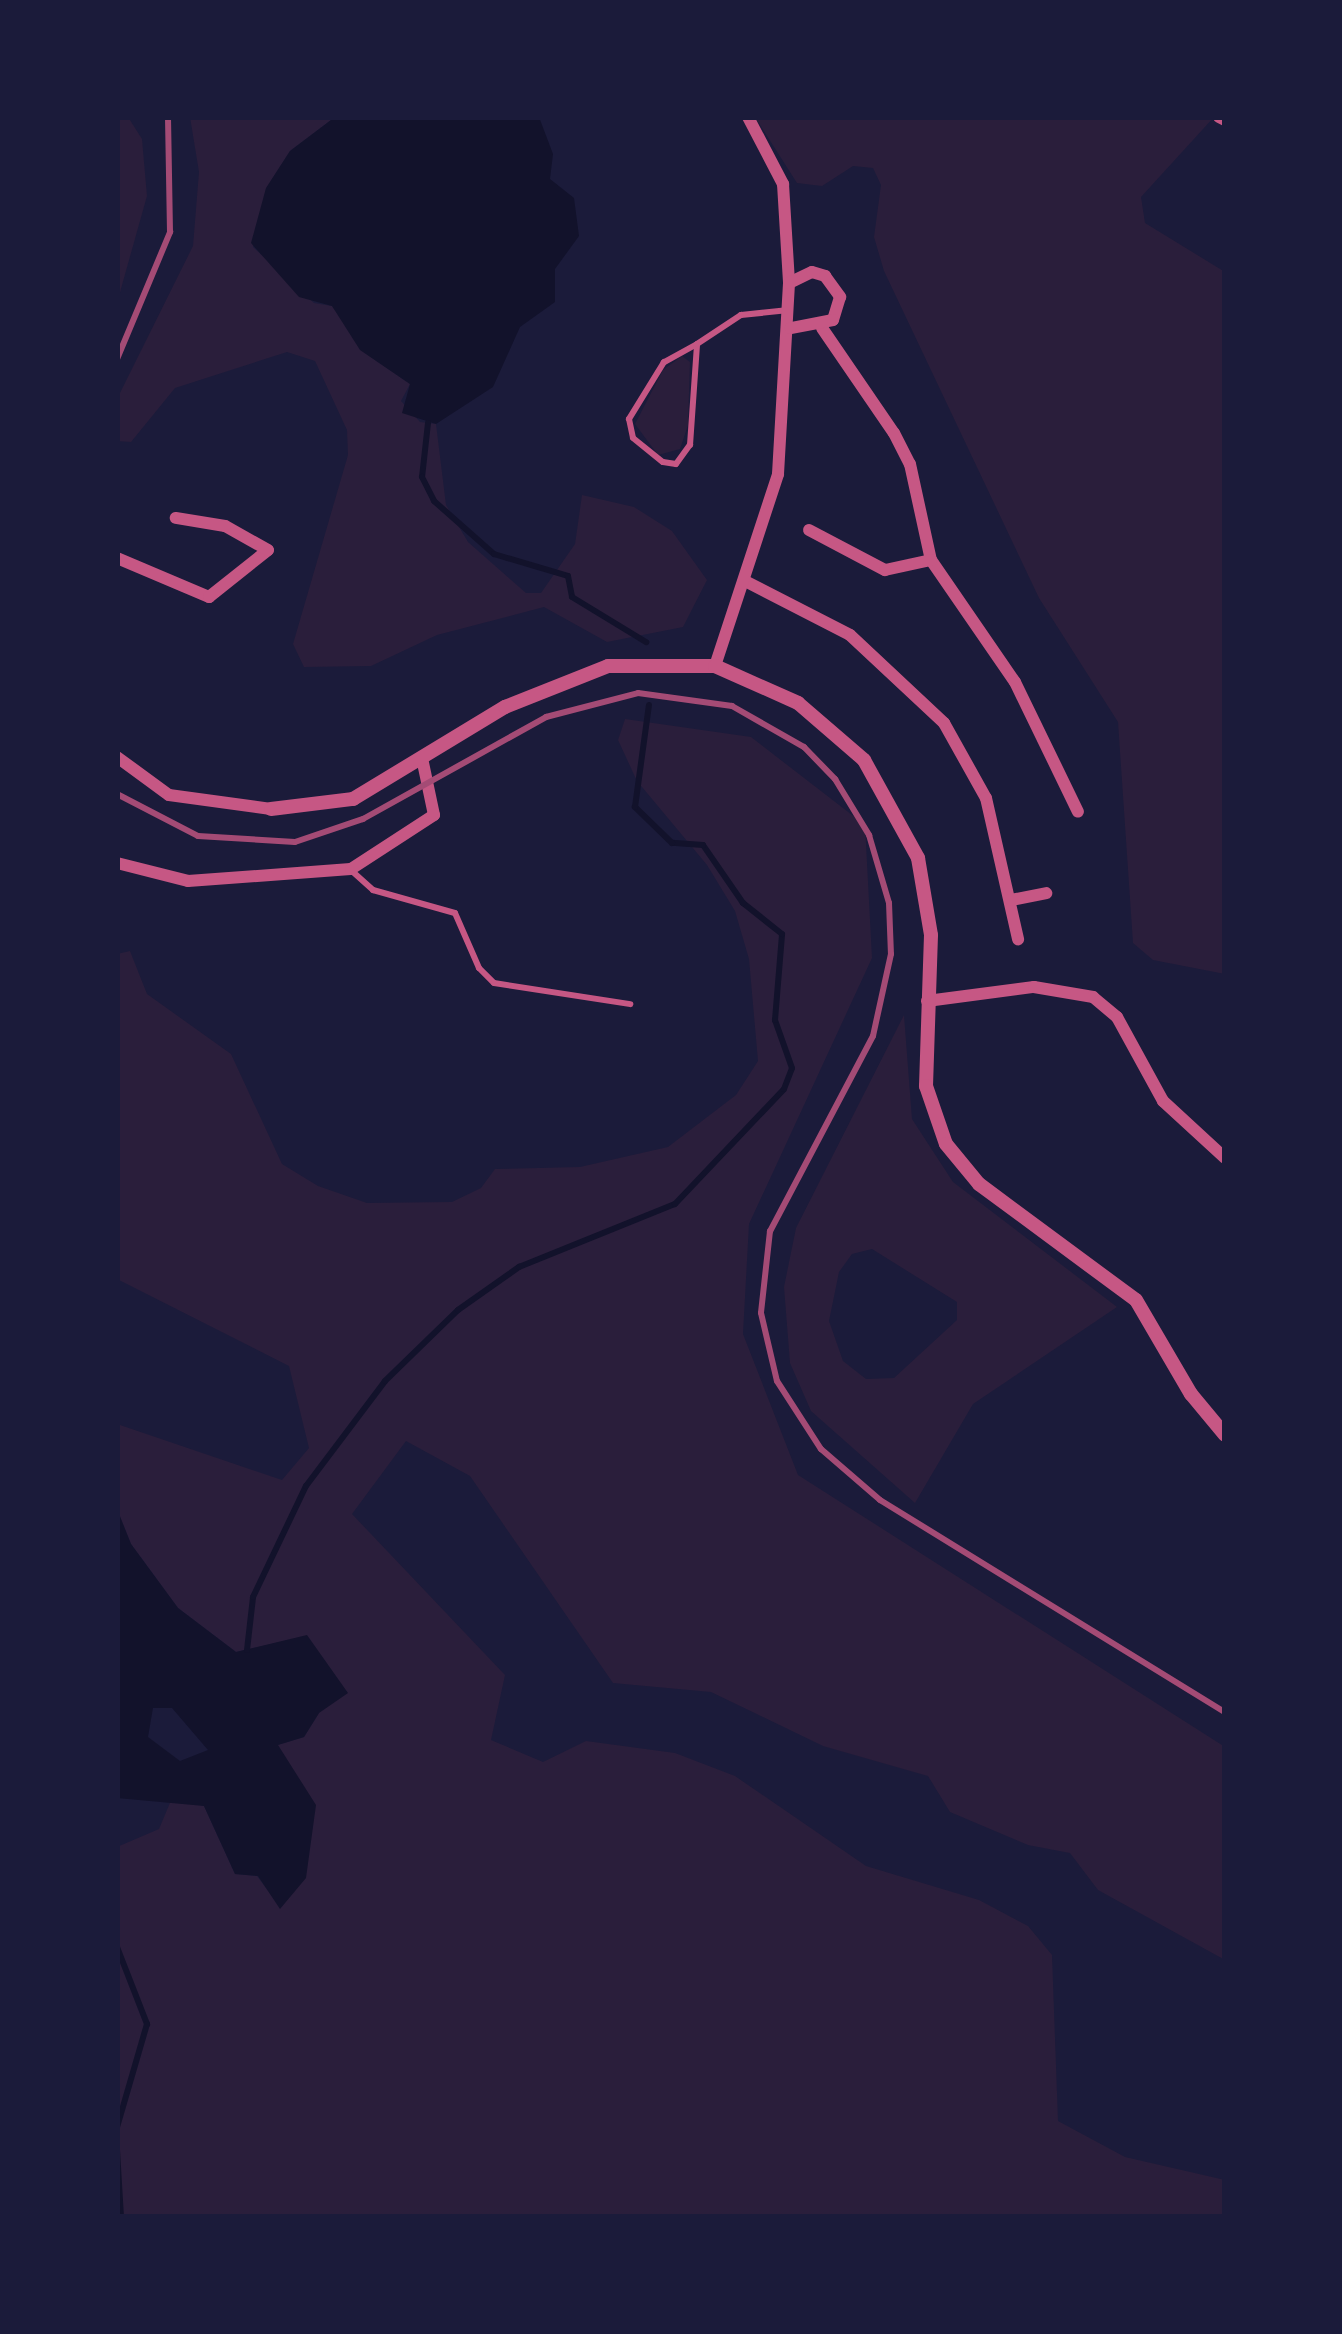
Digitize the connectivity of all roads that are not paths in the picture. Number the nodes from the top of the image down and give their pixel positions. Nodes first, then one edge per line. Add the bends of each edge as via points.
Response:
1 (748, 117) edge
2 (789, 284) junction
3 (790, 310) junction
4 (791, 328) junction
5 (822, 328) junction
6 (697, 344) junction
7 (176, 518) dead end
8 (809, 530) dead end
9 (117, 558) edge
10 (931, 560) junction
11 (745, 580) junction
12 (715, 666) junction
13 (117, 757) edge
14 (422, 758) junction
15 (271, 809) joint
16 (1078, 812) dead end
17 (117, 863) edge
18 (351, 869) junction
19 (1046, 893) dead end
20 (1011, 900) junction
21 (1018, 939) dead end
22 (927, 1001) junction
23 (630, 1004) dead end
24 (1225, 1158) edge
25 (1225, 1435) edge

1 - 2 street via 783,184
2 - 3 street
2 - 5 street via 812,272 834,284 839,309
3 - 4 street
3 - 6 lane via 741,315
4 - 5 street
4 - 11 street via 778,474
5 - 10 street via 910,464
6 - 6 lane via 664,362 629,419 632,439 664,462 676,464 690,446
7 - 9 street via 225,526 268,550 209,597
8 - 10 street via 885,570
10 - 16 street via 1016,682
11 - 12 street
11 - 20 street via 850,635 944,723 986,798
12 - 14 street via 652,660 581,674
12 - 22 street via 798,703 880,781 922,872
13 - 15 street via 169,795
14 - 15 street via 339,804
14 - 18 street via 434,815
17 - 18 street via 188,881
18 - 23 lane via 373,890 455,913 494,983
19 - 20 street
20 - 21 street
22 - 24 street via 1034,987 1105,1003 1163,1101
22 - 25 street via 930,1108 955,1159 1136,1300

